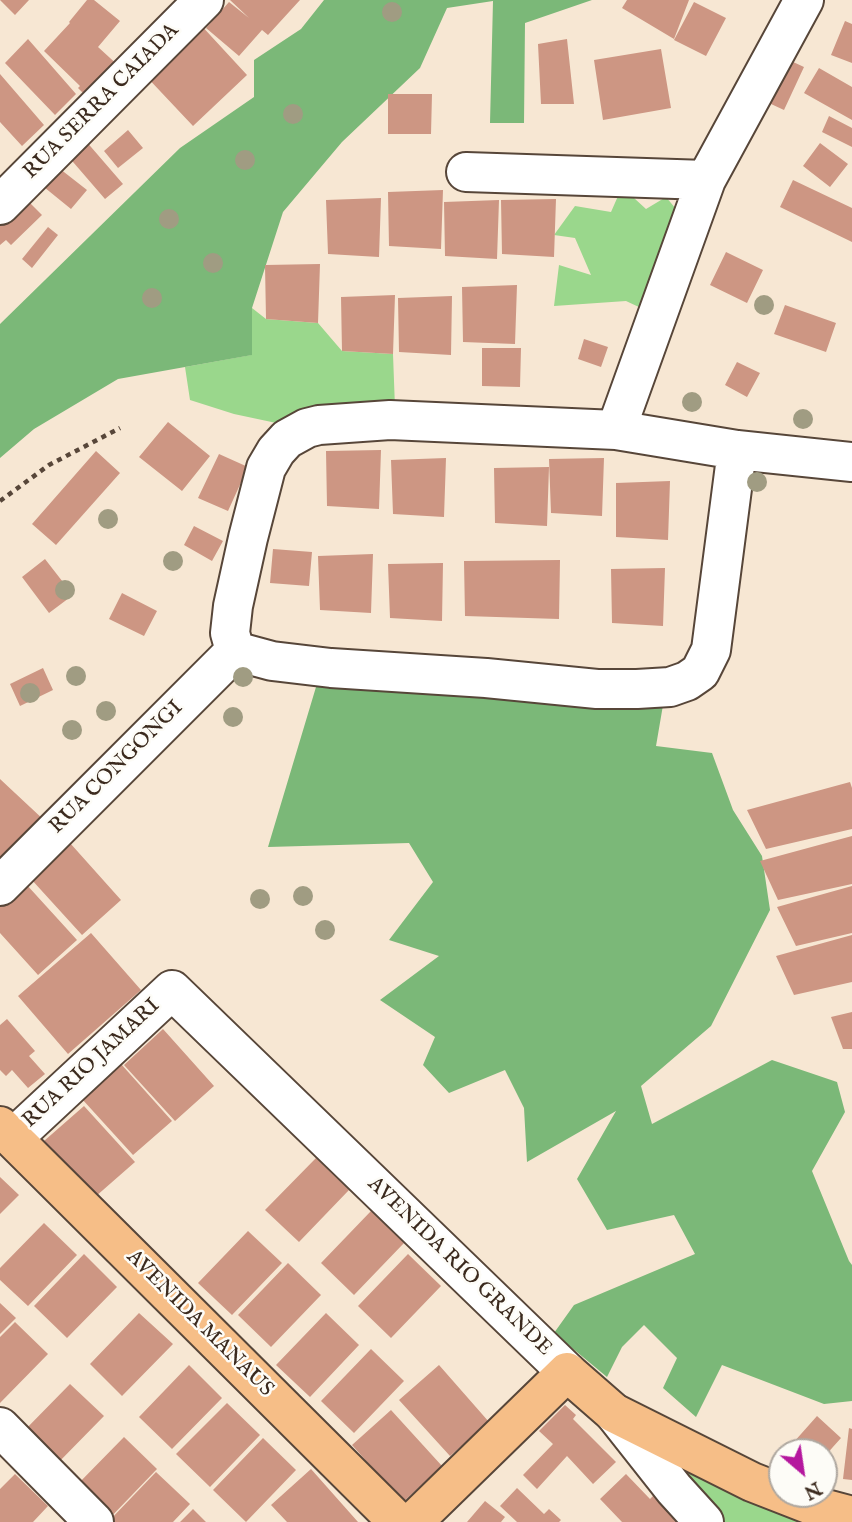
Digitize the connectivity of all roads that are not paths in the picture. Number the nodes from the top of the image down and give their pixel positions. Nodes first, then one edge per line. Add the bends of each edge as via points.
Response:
1 (204, 0) edge
2 (804, 0) edge
3 (466, 172) dead end
4 (706, 180) junction
5 (0, 205) edge
6 (616, 430) junction
7 (737, 450) junction
8 (852, 462) edge
9 (235, 651) junction
10 (0, 886) edge
11 (172, 990) joint
12 (7, 1132) edge
13 (567, 1372) junction
14 (614, 1413) junction
15 (0, 1427) edge
16 (852, 1516) edge
17 (94, 1522) edge
18 (398, 1522) edge
19 (413, 1522) edge
20 (704, 1522) edge

1 - 5 street, RUA SERRA CAIADA
2 - 4 street
3 - 4 street
4 - 6 street
6 - 7 street
6 - 9 street via 390,420 319,425 297,432 266,468 257,499 233,606 230,634
7 - 8 street
7 - 9 street via 711,650 701,672 687,681 670,687 597,689 331,668
9 - 10 street, RUA CONGONGI
11 - 12 street, RUA RIO JAMARI
11 - 13 street, AVENIDA RIO GRANDE
12 - 18 main road, AVENIDA MANAUS
13 - 14 main road, AVENIDA RIO GRANDE
13 - 19 main road
14 - 16 main road, AVENIDA RIO GRANDE via 752,1482
14 - 20 street
15 - 17 street

